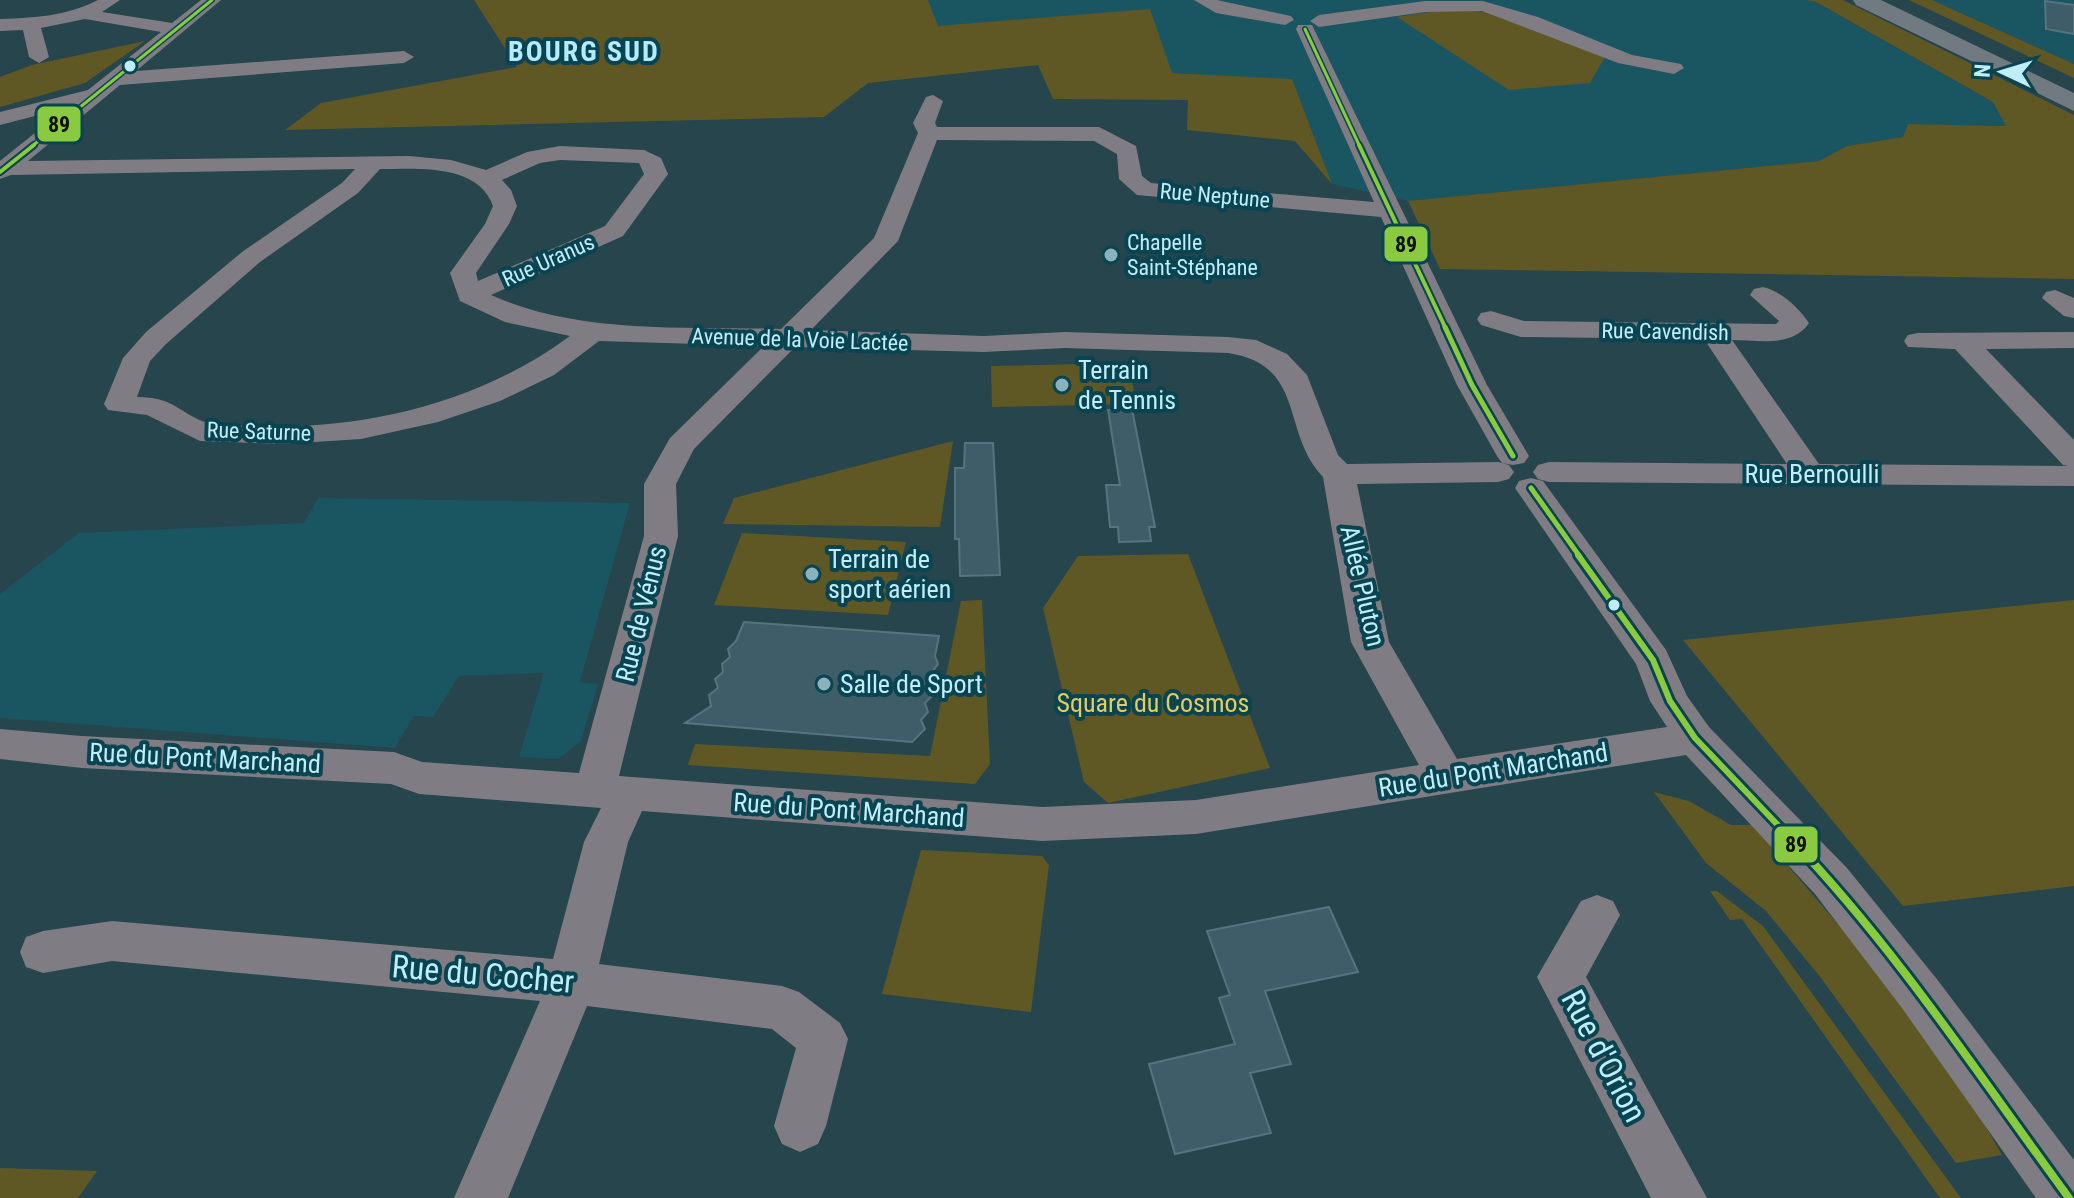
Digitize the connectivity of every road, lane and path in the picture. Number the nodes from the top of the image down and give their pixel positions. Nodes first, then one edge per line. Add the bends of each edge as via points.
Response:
1 (111, 0) edge
2 (212, 0) edge
3 (1203, 0) edge
4 (1864, 0) edge
5 (1888, 0) edge
6 (87, 13) junction
7 (1300, 17) edge
8 (31, 24) junction
9 (0, 25) edge
10 (175, 29) junction
11 (39, 57) dead end
12 (404, 57) dead end
13 (1674, 68) dead end
14 (115, 79) junction
15 (2074, 89) edge
16 (93, 95) junction
17 (933, 101) dead end
18 (2074, 103) edge
19 (0, 119) edge
20 (929, 133) junction
21 (374, 162) junction
22 (2, 170) edge
23 (486, 178) junction
24 (1389, 210) junction
25 (469, 295) junction
26 (1763, 295) dead end
27 (1491, 319) dead end
28 (1712, 331) junction
29 (593, 332) junction
30 (784, 339) junction
31 (2074, 340) edge
32 (1918, 341) dead end
33 (1963, 341) junction
34 (2074, 458) edge
35 (1505, 464) junction
36 (1339, 474) junction
37 (1810, 474) junction
38 (2074, 476) edge
39 (1540, 480) junction
40 (1695, 738) junction
41 (0, 744) edge
42 (1446, 777) junction
43 (610, 793) junction
44 (1597, 915) dead end
45 (43, 952) dead end
46 (571, 982) junction
47 (800, 1126) dead end
48 (481, 1198) edge
49 (1680, 1198) edge
50 (2069, 1198) edge

1 - 6 street
2 - 10 street
3 - 7 street via 1222,9
4 - 18 highway
5 - 15 highway
6 - 8 street
6 - 10 street
7 - 13 street via 1481,6 1645,66
7 - 24 street
8 - 9 street
8 - 11 street
10 - 14 street
12 - 14 street
14 - 16 street
16 - 19 street
16 - 22 street
17 - 20 street, Rue de Vénus via 924,123
20 - 24 street, Rue Neptune via 1099,134 1128,151 1131,179 1145,190
20 - 30 street, Rue de Vénus via 885,241
21 - 22 street
21 - 23 street via 422,163
21 - 29 street, Rue Saturne via 350,188 251,257 156,338 137,358 119,404 154,407 200,432 284,435 361,430 489,395 544,369
23 - 25 street via 498,185 505,206 495,230 463,273
23 - 25 street, Rue Uranus via 535,157 560,153 644,157 656,174 614,231
24 - 35 street
25 - 29 street, Avenue de la Voie Lactée via 515,316
26 - 28 street, Rue Cavendish via 1795,323 1782,332
27 - 28 street, Rue Cavendish via 1521,329
28 - 37 street
29 - 30 street, Avenue de la Voie Lactée
30 - 36 street, Avenue de la Voie Lactée via 984,344 1065,340 1256,349 1277,360 1297,381 1323,458
30 - 43 street, Rue de Vénus via 681,445 660,484 661,536 604,764
31 - 33 street
32 - 33 street
33 - 34 street
35 - 36 street
35 - 39 street via 1514,485
36 - 42 street, Allée Pluton via 1370,642
37 - 38 street, Rue Bernoulli
37 - 39 street, Rue Bernoulli
39 - 40 street via 1653,660 1670,701
40 - 42 street, Rue du Pont Marchand
40 - 50 street via 1831,881
41 - 43 street, Rue du Pont Marchand via 394,768 419,778
42 - 43 street, Rue du Pont Marchand via 1196,817 1042,824
43 - 46 street, Rue de Vénus via 606,842
44 - 49 street, Rue d'Orion via 1561,977
45 - 46 street, Rue du Cocher via 112,941
46 - 47 street, Rue du Cocher via 782,1008 823,1039
46 - 48 street, Rue de Vénus

